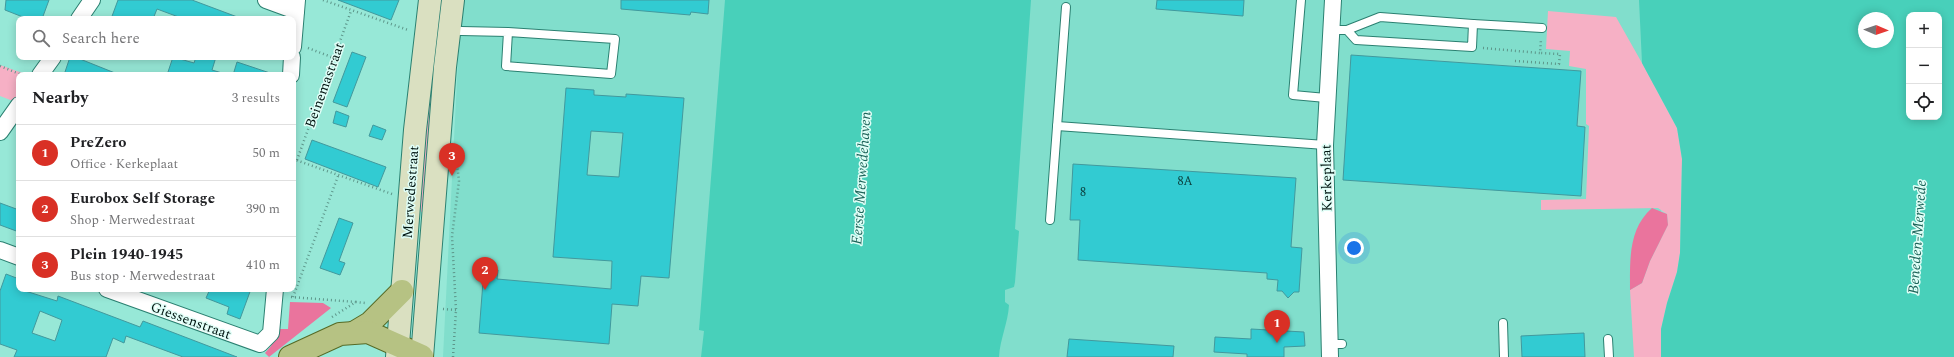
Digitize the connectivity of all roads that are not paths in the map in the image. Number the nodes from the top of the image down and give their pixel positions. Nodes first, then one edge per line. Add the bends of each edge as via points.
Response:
1 (92, 0) edge
2 (266, 0) edge
3 (430, 0) edge
4 (453, 0) edge
5 (1301, 0) edge
6 (1333, 0) edge
7 (296, 5) edge
8 (1066, 7) dead end
9 (81, 16) edge
10 (295, 16) edge
11 (1473, 24) junction
12 (1542, 28) road end
13 (419, 29) junction
14 (1331, 30) junction
15 (1347, 30) junction
16 (455, 31) junction
17 (508, 32) junction
18 (51, 60) edge
19 (292, 60) edge
20 (42, 72) edge
21 (291, 72) edge
22 (1326, 98) junction
23 (16, 109) edge
24 (1057, 126) junction
25 (0, 132) edge
26 (1325, 145) junction
27 (1050, 220) dead end
28 (0, 250) edge
29 (16, 256) edge
30 (402, 291) junction
31 (115, 292) edge
32 (275, 292) edge
33 (1503, 322) dead end
34 (355, 332) junction
35 (1608, 339) dead end
36 (1334, 348) edge
37 (397, 350) edge
38 (290, 357) edge
39 (423, 357) edge
40 (1504, 357) edge
41 (1608, 357) edge

1 - 9 street
2 - 7 street
3 - 13 main road, Merwedestraat
4 - 16 main road, Merwedestraat
5 - 22 lane via 1293,95
6 - 14 street, Kerkeplaat
7 - 10 street
8 - 24 lane
11 - 12 lane
11 - 15 lane via 1380,17
11 - 15 lane via 1472,47 1356,40
13 - 16 street
13 - 30 main road, Merwedestraat via 415,130
14 - 15 lane
14 - 22 street, Kerkeplaat
16 - 17 lane
16 - 39 main road, Merwedestraat
17 - 17 lane via 615,39 611,74 506,66
18 - 20 street
19 - 21 street
22 - 26 street, Kerkeplaat
23 - 25 street
24 - 26 lane
24 - 27 lane
26 - 36 street, Kerkeplaat
28 - 29 street
30 - 34 main road via 370,323
30 - 37 main road, Merwedestraat
31 - 32 street, Giessenstraat via 260,344 271,333
33 - 40 lane
34 - 37 main road via 372,332
34 - 38 main road via 340,334
35 - 41 lane
37 - 39 main road

